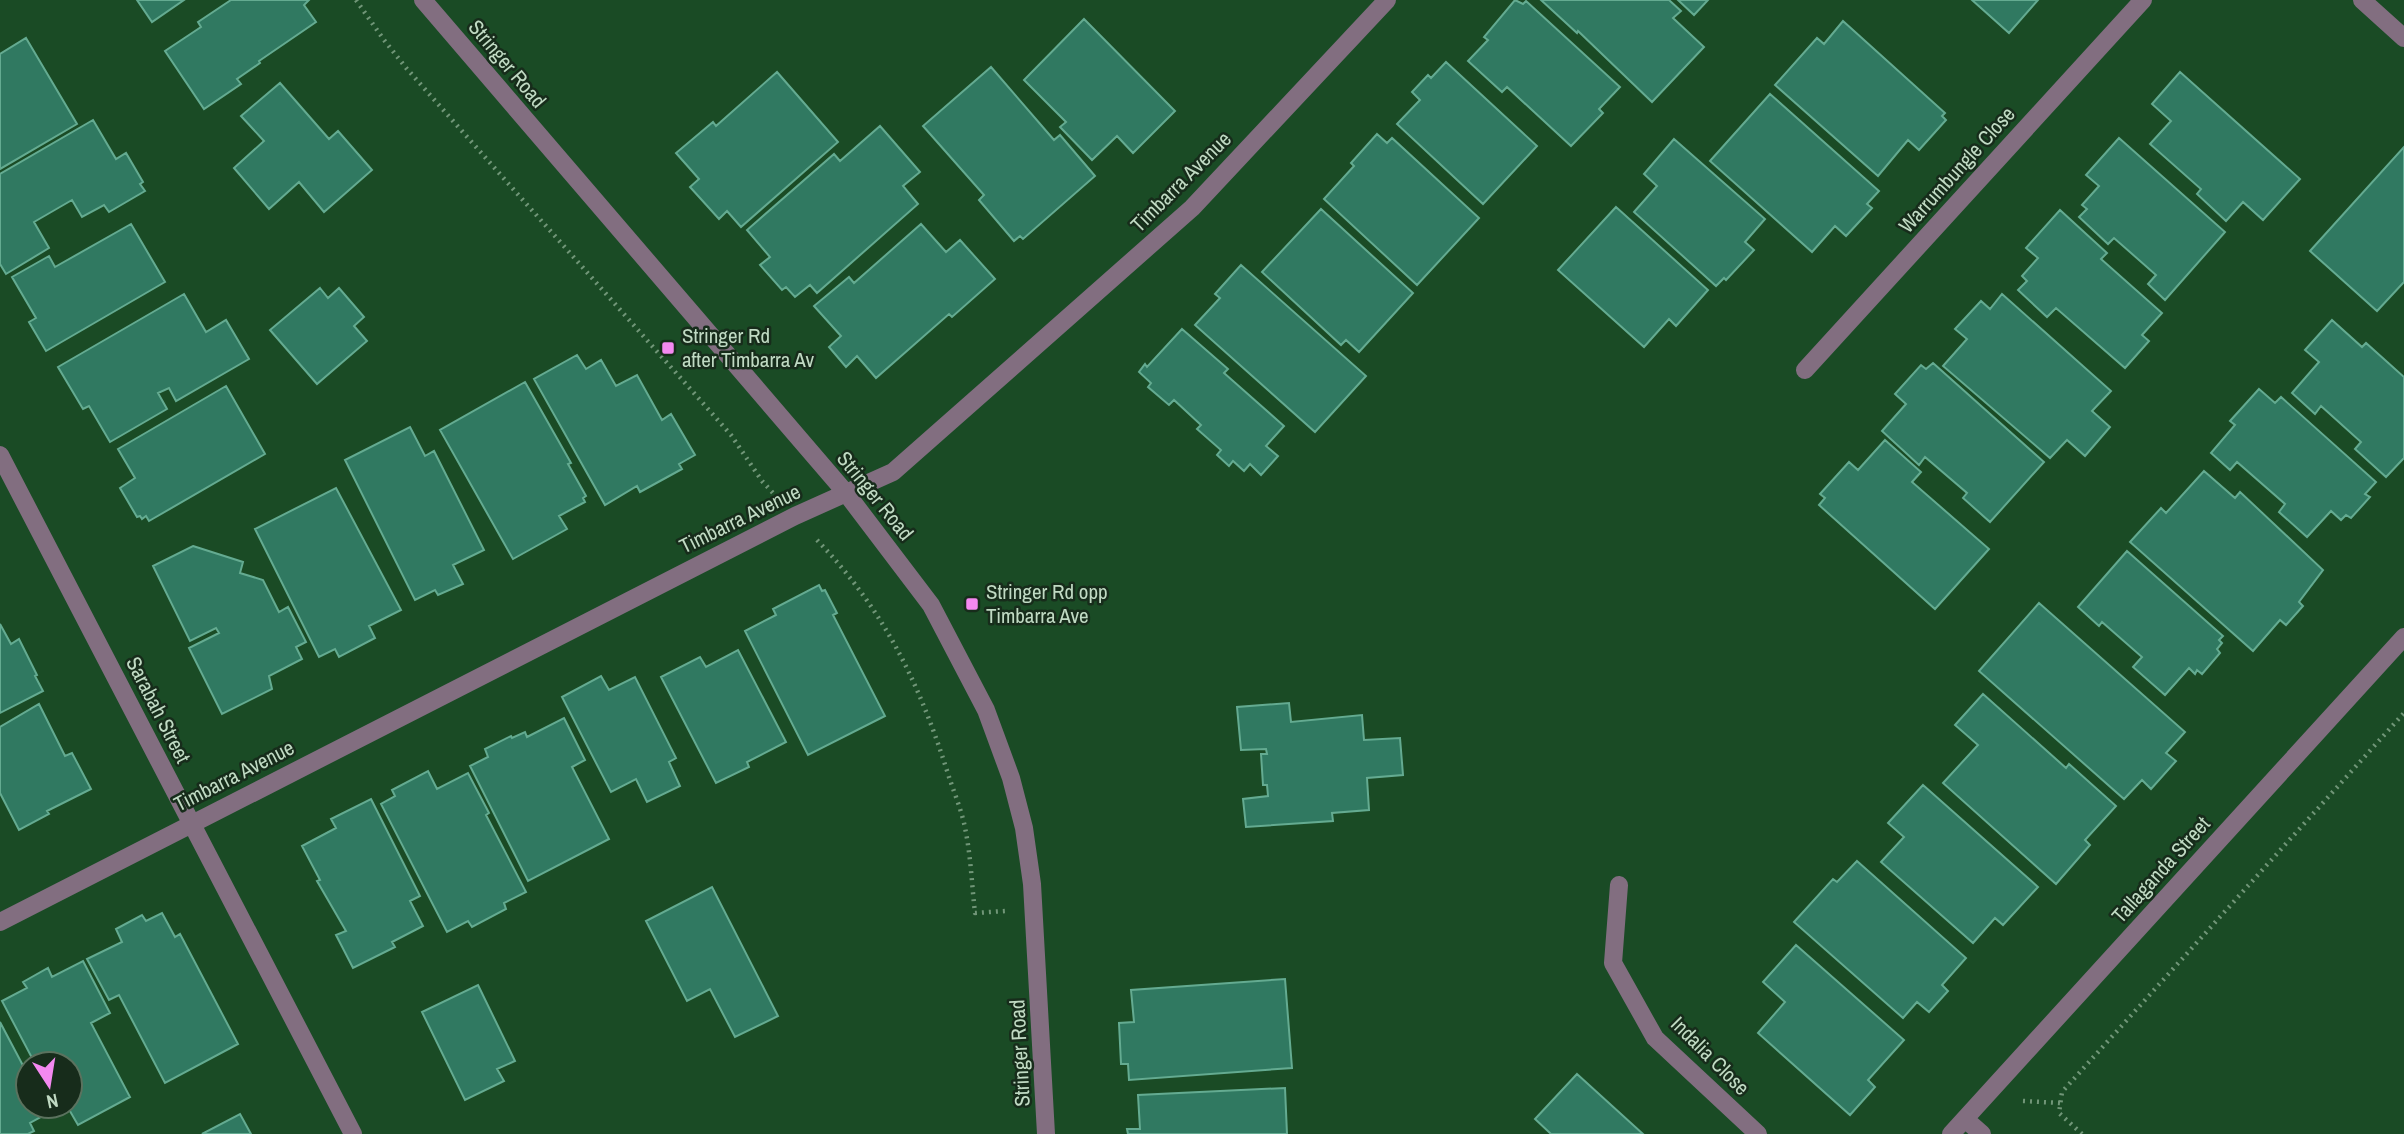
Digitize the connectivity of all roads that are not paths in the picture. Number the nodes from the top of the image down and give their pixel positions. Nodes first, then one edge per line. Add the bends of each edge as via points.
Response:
1 (423, 0) edge
2 (1387, 0) edge
3 (2143, 0) edge
4 (2362, 0) edge
5 (2404, 38) edge
6 (1805, 370) dead end
7 (0, 455) edge
8 (846, 494) junction
9 (2404, 638) edge
10 (191, 823) junction
11 (1619, 885) dead end
12 (0, 922) edge
13 (1965, 1119) junction
14 (353, 1134) edge
15 (1046, 1134) edge
16 (1758, 1134) edge
17 (1951, 1134) edge
18 (1982, 1134) edge

1 - 8 street, Stringer Road
2 - 8 street, Timbarra Avenue via 1192,208 893,472
3 - 6 street, Warrumbungle Close
4 - 5 street
7 - 10 street, Sarabah Street
8 - 10 street, Timbarra Avenue
8 - 15 street, Stringer Road via 931,605 986,710 1011,778 1024,828 1034,909
9 - 13 street, Tallaganda Street
10 - 12 street, Timbarra Avenue
10 - 14 street, Sarabah Street
11 - 16 street, Indalia Close via 1613,963 1656,1038
13 - 17 street, Tallaganda Street
13 - 18 street

